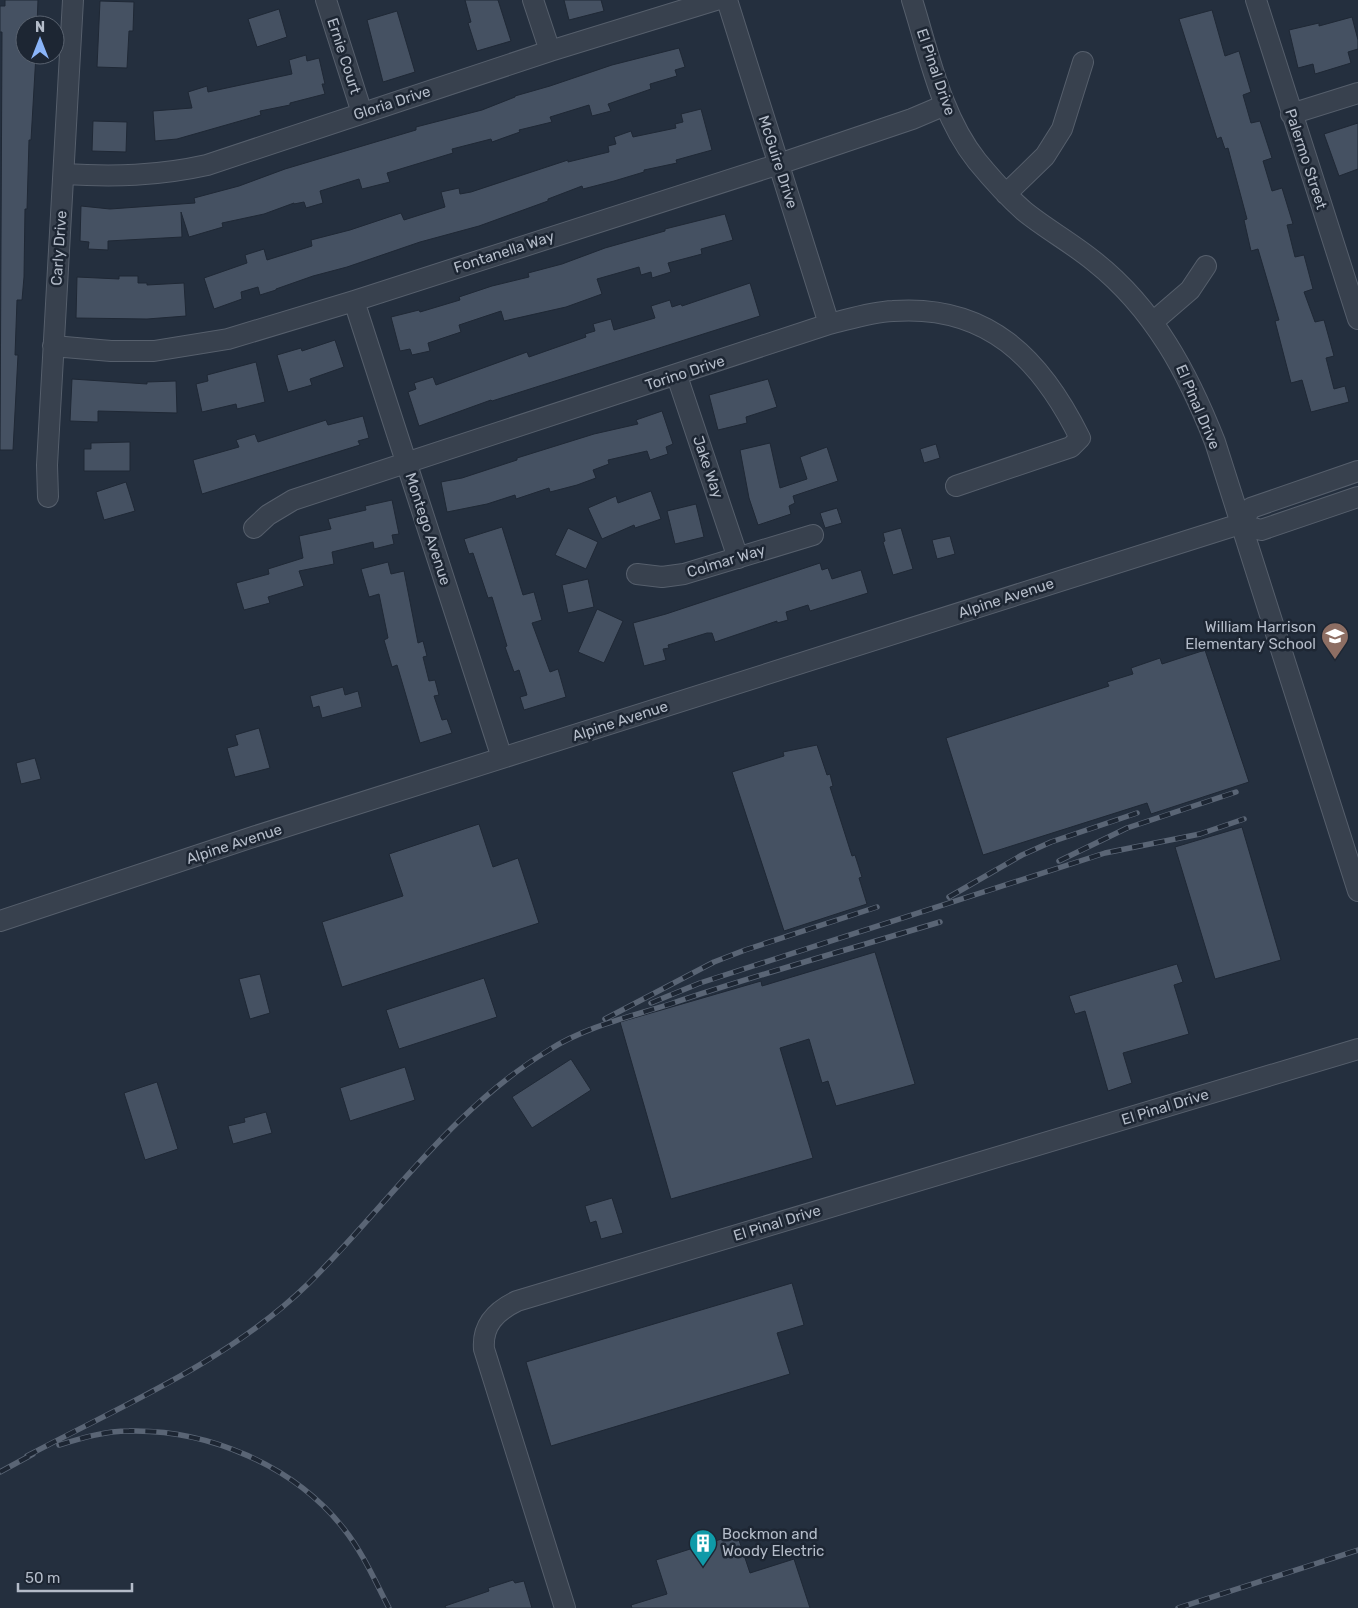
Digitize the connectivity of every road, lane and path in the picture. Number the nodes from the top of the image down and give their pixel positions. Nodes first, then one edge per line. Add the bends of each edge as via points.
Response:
1 (73, 0) edge
2 (326, 0) edge
3 (533, 0) edge
4 (716, 0) edge
5 (727, 0) edge
6 (912, 0) edge
7 (1256, 0) edge
8 (550, 51) junction
9 (1083, 62) dead end
10 (1358, 93) edge
11 (946, 105) junction
12 (362, 113) junction
13 (1291, 114) junction
14 (779, 164) junction
15 (64, 174) junction
16 (1006, 194) junction
17 (1206, 266) dead end
18 (1352, 279) edge
19 (354, 300) junction
20 (1358, 319) edge
21 (1154, 321) junction
22 (829, 324) junction
23 (52, 346) junction
24 (677, 376) junction
25 (407, 464) junction
26 (1358, 471) edge
27 (956, 486) dead end
28 (48, 497) dead end
29 (1358, 497) edge
30 (1240, 524) junction
31 (254, 528) dead end
32 (813, 535) dead end
33 (738, 558) junction
34 (637, 574) dead end
35 (502, 758) junction
36 (1358, 891) edge
37 (0, 921) edge
38 (1358, 1049) edge
39 (565, 1608) edge

1 - 15 street, Carly Drive
2 - 12 street, Ernie Court
3 - 8 street
4 - 8 street, Gloria Drive
5 - 14 street, McGuire Drive
6 - 11 street, El Pinal Drive
7 - 13 street, Palermo Street
8 - 12 street, Gloria Drive
9 - 16 street via 1062,129 1045,156
10 - 13 street
11 - 14 street, Fontanella Way via 912,120
11 - 16 street, El Pinal Drive via 976,159
12 - 15 street, Gloria Drive via 207,165 176,172 117,177
13 - 18 street, Palermo Street
14 - 19 street, Fontanella Way
14 - 22 street, McGuire Drive
15 - 23 street, Carly Drive
16 - 21 street, El Pinal Drive via 1024,211 1096,263
17 - 21 street via 1190,290
18 - 20 street, Palermo Street
19 - 23 street, Fontanella Way via 194,346 154,351
19 - 25 street, Montego Avenue
21 - 30 street, El Pinal Drive via 1198,398
22 - 24 street, Torino Drive
22 - 27 street, Torino Drive via 892,311 917,310 953,316 1004,338 1050,385 1080,438 1072,448
23 - 28 street, Carly Drive via 46,465
24 - 25 street, Torino Drive
24 - 33 street, Jake Way
25 - 31 street, Torino Drive via 293,500
25 - 35 street, Montego Avenue
26 - 30 street via 1251,508
29 - 30 street, Alpine Avenue via 1261,530
30 - 35 street, Alpine Avenue
30 - 36 street, El Pinal Drive
32 - 33 street, Colmar Way
33 - 34 street, Colmar Way via 684,574 662,577
35 - 37 street, Alpine Avenue
38 - 39 street, El Pinal Drive via 535,1295 502,1308 487,1327 484,1350

